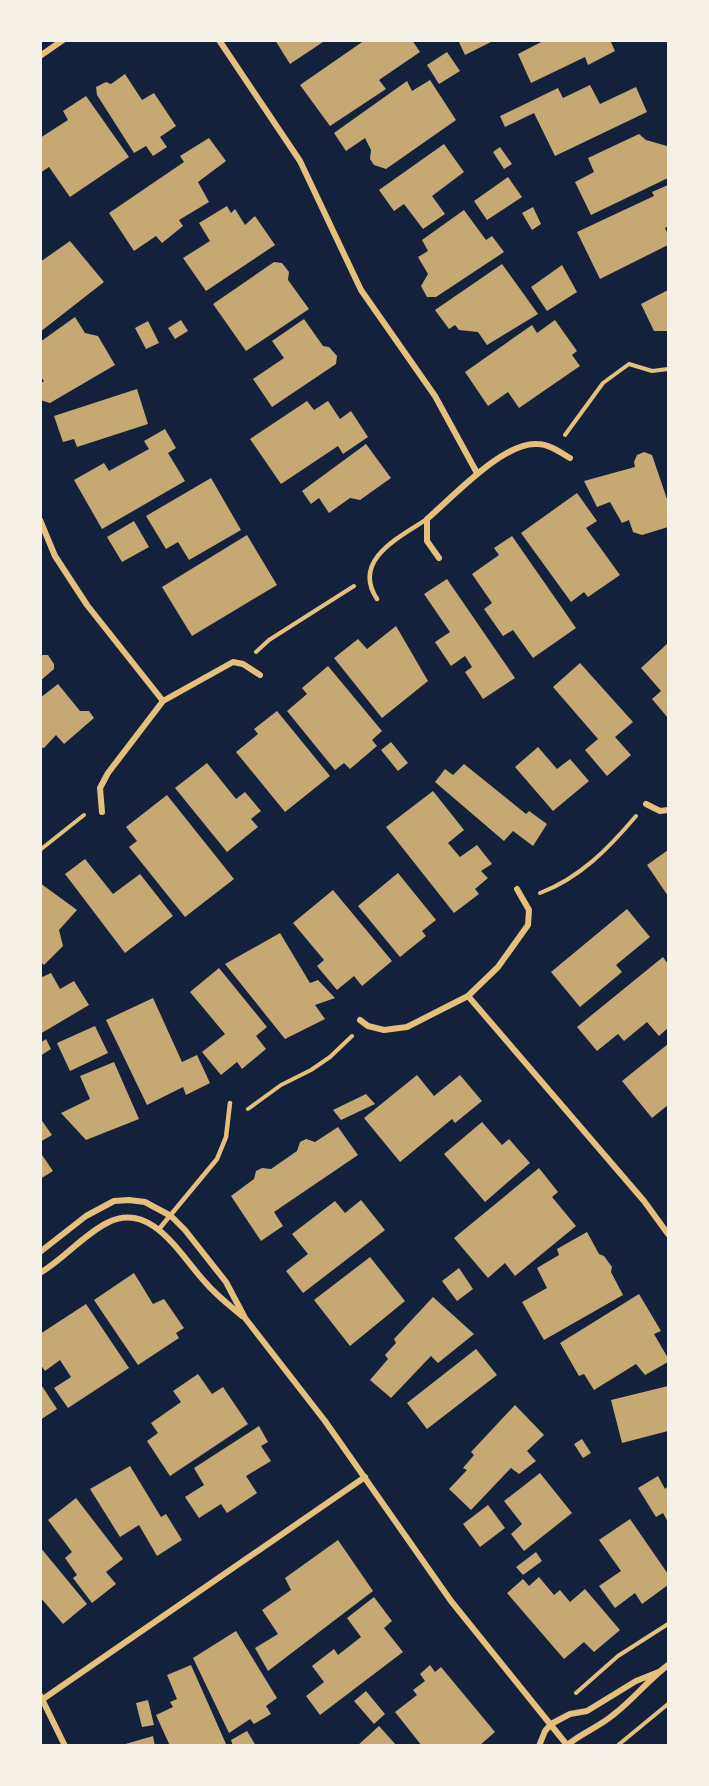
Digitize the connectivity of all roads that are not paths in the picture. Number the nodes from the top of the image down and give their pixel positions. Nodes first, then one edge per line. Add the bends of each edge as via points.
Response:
1 (63, 40) edge
2 (219, 40) edge
3 (40, 56) edge
4 (570, 458) dead end
5 (477, 473) junction
6 (427, 519) junction
7 (40, 520) edge
8 (440, 558) dead end
9 (377, 599) dead end
10 (260, 675) dead end
11 (163, 701) junction
12 (646, 804) road end
13 (669, 810) edge
14 (102, 812) dead end
15 (517, 889) dead end
16 (468, 996) junction
17 (360, 1020) dead end
18 (230, 1103) dead end
19 (171, 1216) junction
20 (159, 1229) junction
21 (669, 1233) edge
22 (40, 1252) edge
23 (40, 1273) edge
24 (245, 1318) junction
25 (364, 1477) junction
26 (669, 1665) edge
27 (661, 1671) junction
28 (42, 1697) edge
29 (551, 1724) junction
30 (567, 1745) edge
31 (66, 1746) edge
32 (539, 1746) edge

1 - 3 street
2 - 5 street via 300,161 361,290 435,396
4 - 5 street via 554,448 534,443 511,451
5 - 6 street
6 - 8 street via 427,541
6 - 9 lane via 375,557 370,576
7 - 11 street via 55,556 87,605
10 - 11 street via 233,662
11 - 14 street via 108,773 100,788
12 - 13 street via 660,811
15 - 16 street via 528,910 528,925 498,967
16 - 17 street via 406,1027 384,1030
16 - 21 street
18 - 19 lane via 226,1137 217,1159
19 - 20 lane
19 - 22 street via 145,1202 114,1201 86,1216
19 - 24 street via 226,1282
20 - 23 street via 132,1217 119,1218
20 - 24 street via 215,1294
24 - 25 street
25 - 28 street
25 - 29 street via 450,1601
26 - 27 street
27 - 29 street via 636,1681 587,1712 570,1714
27 - 30 street via 615,1714
28 - 31 street
29 - 30 street
29 - 32 street

